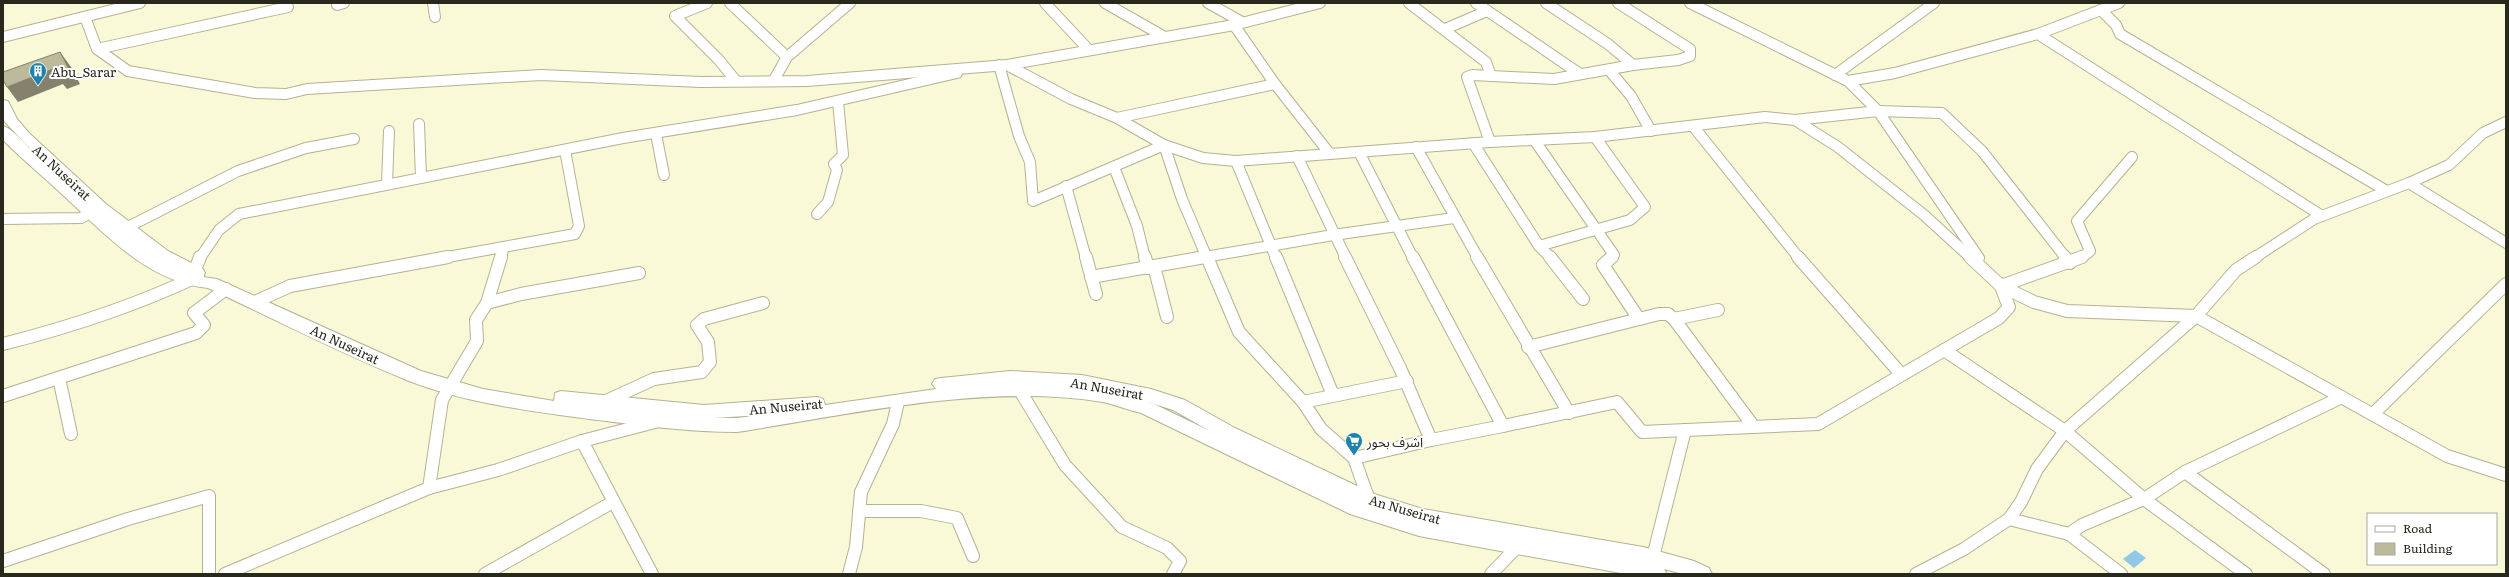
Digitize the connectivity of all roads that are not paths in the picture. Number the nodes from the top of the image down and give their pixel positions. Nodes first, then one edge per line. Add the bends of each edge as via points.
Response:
1 (140, 3) edge
2 (433, 3) edge
3 (707, 3) edge
4 (730, 3) edge
5 (850, 3) edge
6 (1045, 3) edge
7 (1104, 3) edge
8 (1208, 3) edge
9 (1320, 3) edge
10 (1409, 3) edge
11 (1476, 3) edge
12 (1546, 3) edge
13 (1618, 3) edge
14 (1690, 3) edge
15 (1934, 3) edge
16 (2119, 3) edge
17 (288, 8) dead end
18 (1487, 10) junction
19 (2101, 10) junction
20 (85, 16) junction
21 (435, 18) dead end
22 (1238, 24) junction
23 (1445, 30) junction
24 (2038, 34) junction
25 (1163, 36) junction
26 (3, 37) edge
27 (97, 49) junction
28 (1088, 49) junction
29 (787, 56) junction
30 (1003, 65) junction
31 (1633, 65) junction
32 (974, 68) junction
33 (1609, 70) junction
34 (1580, 74) junction
35 (1835, 75) junction
36 (1491, 76) junction
37 (774, 80) junction
38 (736, 81) junction
39 (1848, 81) junction
40 (1275, 84) junction
41 (838, 101) junction
42 (3, 105) edge
43 (1878, 111) junction
44 (1117, 118) junction
45 (1794, 120) junction
46 (2506, 122) edge
47 (419, 124) dead end
48 (1693, 126) junction
49 (3, 130) edge
50 (388, 131) dead end
51 (1651, 132) junction
52 (656, 134) junction
53 (1595, 137) junction
54 (354, 139) dead end
55 (1490, 142) junction
56 (1535, 142) junction
57 (1473, 143) junction
58 (1164, 145) junction
59 (1416, 147) junction
60 (565, 150) junction
61 (1359, 152) junction
62 (1330, 154) junction
63 (1297, 156) junction
64 (2132, 158) dead end
65 (1236, 160) junction
66 (1114, 167) junction
67 (664, 175) dead end
68 (421, 177) junction
69 (2409, 183) junction
70 (387, 184) junction
71 (1066, 186) junction
72 (2385, 190) junction
73 (95, 211) junction
74 (817, 214) dead end
75 (2322, 216) junction
76 (1454, 218) junction
77 (3, 219) edge
78 (1396, 226) junction
79 (126, 228) junction
80 (1596, 231) junction
81 (1333, 236) junction
82 (2506, 243) edge
83 (1272, 246) junction
84 (1539, 246) junction
85 (504, 247) junction
86 (1208, 256) junction
87 (2070, 263) junction
88 (1151, 267) junction
89 (639, 273) dead end
90 (1091, 277) junction
91 (205, 279) junction
92 (2506, 284) edge
93 (2002, 286) junction
94 (1096, 294) dead end
95 (1583, 299) dead end
96 (256, 302) junction
97 (487, 303) junction
98 (763, 303) dead end
99 (1718, 310) dead end
100 (2196, 316) junction
101 (1167, 317) dead end
102 (1639, 319) junction
103 (1674, 319) junction
104 (3, 344) edge
105 (1528, 347) junction
106 (1944, 350) junction
107 (1901, 374) junction
108 (59, 378) junction
109 (1407, 381) junction
110 (449, 388) junction
111 (1019, 389) junction
112 (1333, 395) junction
113 (3, 396) edge
114 (482, 396) junction
115 (2342, 397) junction
116 (604, 402) junction
117 (898, 402) junction
118 (1303, 402) junction
119 (1569, 413) junction
120 (2373, 414) junction
121 (658, 421) junction
122 (1503, 426) junction
123 (1754, 427) junction
124 (1685, 430) junction
125 (2065, 431) junction
126 (71, 434) dead end
127 (1431, 440) junction
128 (582, 441) junction
129 (1354, 458) junction
130 (2185, 472) junction
131 (2506, 475) edge
132 (429, 488) junction
133 (2144, 499) junction
134 (1369, 500) junction
135 (613, 502) junction
136 (859, 511) junction
137 (2009, 519) junction
138 (2068, 534) junction
139 (1518, 546) junction
140 (973, 556) dead end
141 (3, 561) edge
142 (1655, 566) edge
143 (209, 574) edge
144 (225, 574) edge
145 (485, 574) edge
146 (652, 574) edge
147 (849, 574) edge
148 (1173, 574) edge
149 (1491, 574) edge
150 (1702, 574) edge
151 (1916, 574) edge
152 (2121, 574) edge
153 (2246, 574) edge
154 (2324, 574) edge

1 - 20 street
2 - 21 street
3 - 38 street via 675,16
4 - 29 street
5 - 29 street
6 - 28 street
7 - 25 street
8 - 22 street
9 - 22 street
10 - 23 street
11 - 18 street
12 - 31 street via 1608,44
13 - 31 street via 1690,49 1690,56 1678,60
14 - 35 street
15 - 35 street
16 - 19 street
17 - 27 street
18 - 23 street
18 - 34 street
19 - 24 street
19 - 72 street via 2116,25 2120,34 2200,84
20 - 26 street
20 - 27 street
22 - 25 street
22 - 40 street
23 - 36 street via 1486,62
24 - 39 street via 1895,73
24 - 75 street
25 - 28 street
27 - 38 street via 128,71 255,93 286,94 307,89 541,75 701,82
28 - 30 street
29 - 37 street
30 - 32 street
30 - 44 street via 1071,99
30 - 71 street via 1019,136 1030,162 1034,201
31 - 33 street
32 - 37 street via 807,81
32 - 41 street
33 - 34 street
33 - 51 street via 1631,96
34 - 36 street via 1554,79
35 - 39 street
36 - 55 street via 1467,77
37 - 38 street
39 - 43 street
40 - 44 street
40 - 62 street
41 - 52 street
41 - 74 street via 843,155 834,164 837,170 828,202
42 - 73 main road, An Nuseirat via 11,121 24,136
43 - 45 street
43 - 87 street via 1942,113 1950,119 1982,151
43 - 93 street via 1968,244
44 - 58 street
45 - 48 street via 1765,117
45 - 93 street via 1838,147 1918,210
46 - 69 street via 2483,133 2449,165
47 - 68 street
48 - 51 street
48 - 107 street via 1792,250
49 - 73 main road, An Nuseirat
50 - 70 street
51 - 53 street
52 - 60 street
52 - 67 street
53 - 56 street
53 - 80 street via 1645,207 1630,220
54 - 79 street via 306,148 238,171
55 - 56 street
55 - 57 street
56 - 80 street
57 - 59 street
57 - 84 street
58 - 65 street via 1203,158
58 - 66 street
58 - 86 street via 1182,199
59 - 61 street
59 - 76 street
60 - 68 street
60 - 85 street via 579,226 575,234
61 - 62 street
61 - 78 street
62 - 63 street
63 - 65 street
63 - 81 street
64 - 87 street via 2076,221 2090,250 2080,259
65 - 83 street
66 - 71 street
66 - 88 street
68 - 70 street
69 - 72 street
69 - 82 street
70 - 91 street via 235,216 226,222 197,260
71 - 90 street
72 - 75 street
73 - 77 street via 81,218
73 - 79 main road, An Nuseirat
73 - 91 main road, An Nuseirat via 136,252 157,265
75 - 100 street via 2236,270
76 - 78 street
76 - 105 street
78 - 81 street
78 - 122 street
79 - 91 main road, An Nuseirat via 162,255
80 - 84 street
80 - 102 street via 1614,255 1603,265
81 - 83 street
81 - 109 street
83 - 86 street
83 - 112 street
84 - 95 street via 1560,267
85 - 96 street via 290,286
85 - 97 street
86 - 88 street
86 - 118 street via 1239,332
87 - 93 street
88 - 90 street
88 - 101 street
89 - 97 street via 521,294
90 - 94 street
91 - 96 main road, An Nuseirat
91 - 104 street via 35,336
91 - 108 street via 196,318 204,326 196,333
92 - 120 street
93 - 100 street via 2034,302 2067,311
93 - 106 street via 2009,307 1999,318
96 - 110 main road, An Nuseirat via 415,376
97 - 110 street via 476,320 477,341
98 - 116 street via 704,319 697,325 708,342 710,362 702,372 654,379
99 - 103 street
100 - 115 street
100 - 125 street
102 - 103 street via 1668,314
102 - 105 street
103 - 123 street
105 - 119 street
106 - 107 street
106 - 125 street
107 - 123 street via 1818,424
108 - 113 street
108 - 126 street
109 - 112 street
109 - 127 street
110 - 114 main road, An Nuseirat
110 - 132 street via 442,400
111 - 117 main road, An Nuseirat via 940,395
111 - 139 main road, An Nuseirat via 1104,396 1146,408 1357,508 1419,528
111 - 148 street via 1065,465 1122,527 1167,548 1180,561
112 - 118 street
114 - 116 main road, An Nuseirat
114 - 121 main road, An Nuseirat
115 - 120 street
115 - 130 street
116 - 134 main road, An Nuseirat via 712,411 810,405 956,382 1010,377 1082,381 1151,396 1179,405 1229,433
117 - 121 main road, An Nuseirat via 737,425 704,426
117 - 136 street via 893,424 861,492
118 - 129 street via 1321,429
119 - 122 street
119 - 124 street via 1617,402 1642,432
120 - 131 street via 2447,456
121 - 128 street
122 - 127 street
123 - 124 street
124 - 142 street
125 - 133 street
125 - 137 street via 2037,469 2021,502
127 - 129 street
128 - 132 street via 498,470
128 - 135 street
129 - 134 street
130 - 133 street
130 - 154 street
132 - 144 street
133 - 138 street via 2082,525
133 - 153 street
134 - 142 main road, An Nuseirat via 1423,517
135 - 145 street
135 - 146 street
136 - 140 street via 921,511 957,518
136 - 147 street via 856,547
137 - 138 street
137 - 151 street via 1964,548
138 - 152 street
139 - 142 main road, An Nuseirat
139 - 149 street
141 - 143 street via 128,519 209,496
142 - 150 main road, An Nuseirat via 1687,567

